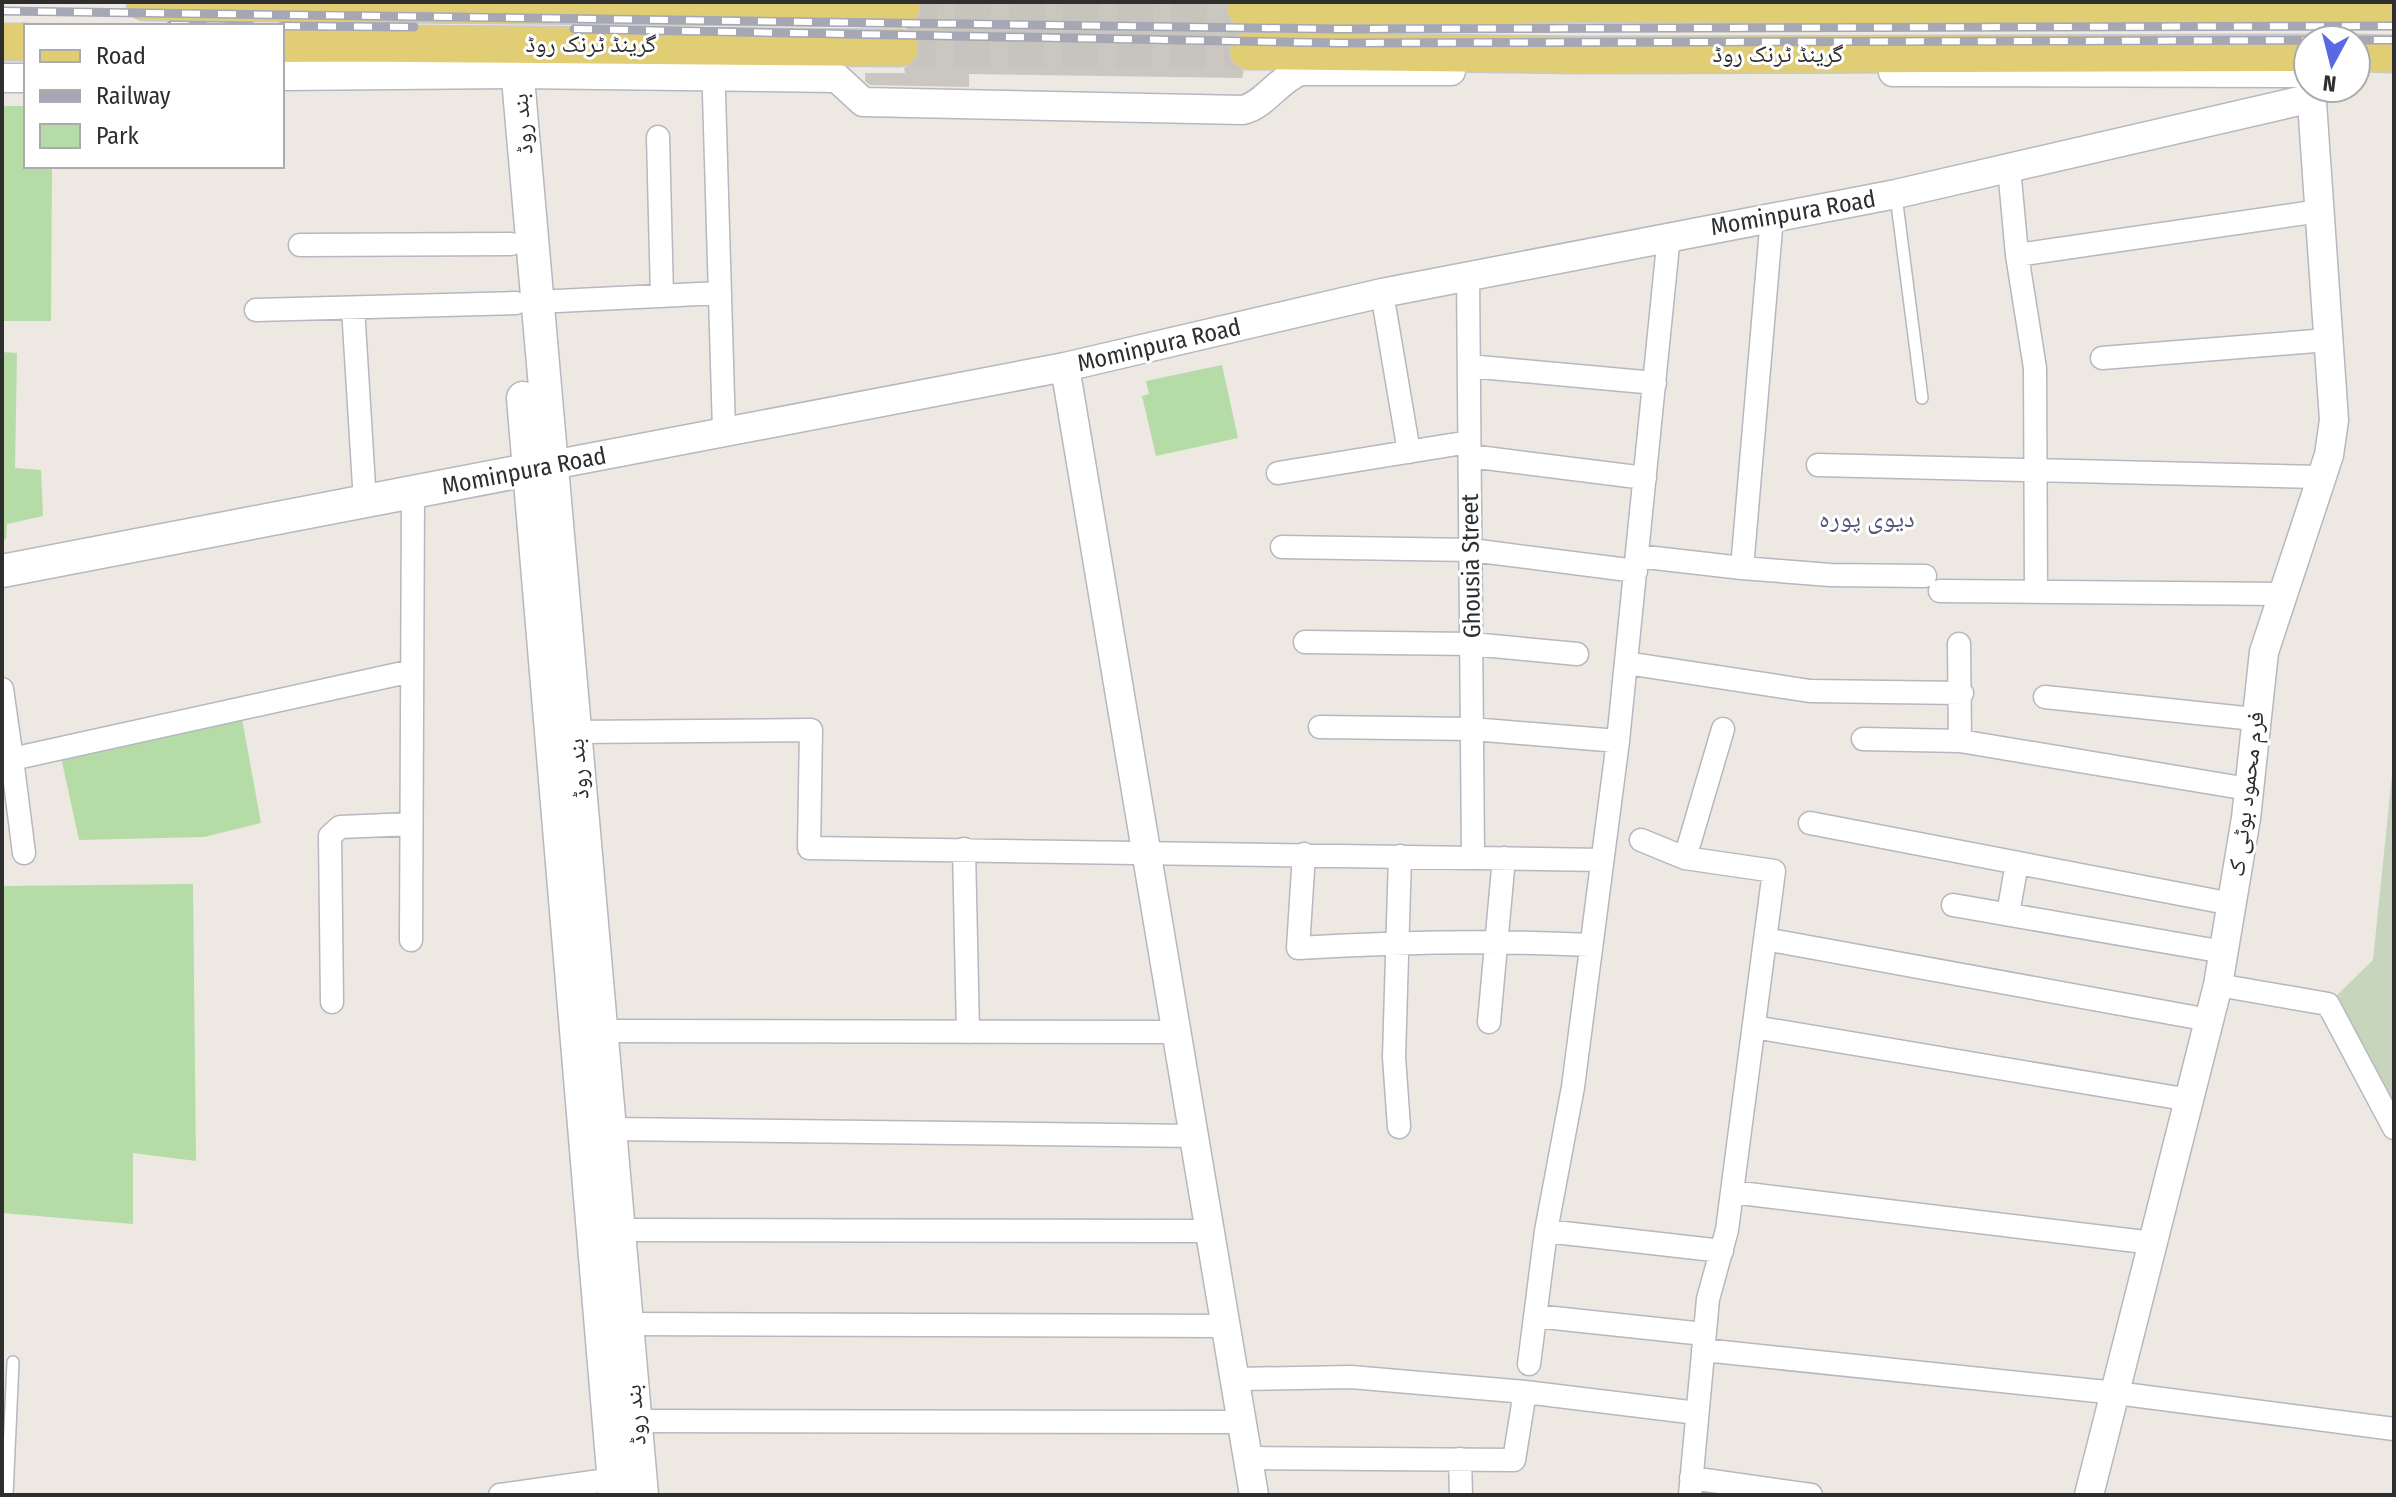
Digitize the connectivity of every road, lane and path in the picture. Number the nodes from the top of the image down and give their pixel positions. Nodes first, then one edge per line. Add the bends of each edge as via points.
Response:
1 (145, 2) edge
2 (496, 4) edge
3 (1584, 4) junction
4 (1317, 5) edge
5 (2226, 5) edge
6 (2394, 7) edge
7 (901, 8) tunnel mouth
8 (1245, 8) dead end
9 (2, 42) edge
10 (24, 42) edge
11 (284, 43) edge
12 (900, 48) tunnel mouth
13 (1248, 51) tunnel mouth
14 (2372, 53) edge
15 (2394, 54) edge
16 (1580, 55) junction
17 (506, 59) junction
18 (713, 60) junction
19 (2292, 72) edge
20 (2292, 72) edge
21 (284, 76) edge
22 (2292, 77) edge
23 (2, 78) edge
24 (24, 78) edge
25 (2312, 104) edge
26 (658, 137) dead end
27 (2009, 168) junction
28 (1896, 194) junction
29 (2320, 211) junction
30 (1772, 217) junction
31 (1669, 235) junction
32 (511, 244) junction
33 (300, 245) dead end
34 (2017, 255) junction
35 (1468, 275) junction
36 (719, 293) junction
37 (1382, 293) junction
38 (662, 296) junction
39 (526, 302) junction
40 (353, 308) junction
41 (256, 310) dead end
42 (2328, 340) junction
43 (2102, 358) dead end
44 (1469, 366) junction
45 (1065, 367) junction
46 (1655, 383) junction
47 (1922, 398) dead end
48 (724, 431) junction
49 (1470, 449) junction
50 (1409, 452) junction
51 (1818, 465) dead end
52 (540, 468) junction
53 (2035, 470) junction
54 (1278, 473) dead end
55 (2322, 477) junction
56 (1645, 478) junction
57 (413, 493) junction
58 (365, 502) junction
59 (1282, 547) dead end
60 (1471, 550) junction
61 (1636, 564) junction
62 (1742, 568) junction
63 (2, 571) edge
64 (2036, 591) junction
65 (2283, 594) junction
66 (1305, 642) dead end
67 (1472, 644) junction
68 (1959, 644) dead end
69 (1577, 654) dead end
70 (1626, 663) junction
71 (412, 671) junction
72 (2, 689) edge
73 (1962, 693) junction
74 (2045, 697) dead end
75 (2254, 719) junction
76 (1320, 727) dead end
77 (1472, 729) junction
78 (1723, 729) dead end
79 (575, 732) junction
80 (1863, 739) dead end
81 (1618, 741) junction
82 (1960, 741) junction
83 (12, 759) junction
84 (2248, 789) junction
85 (1810, 823) dead end
86 (411, 824) junction
87 (1641, 840) dead end
88 (964, 849) junction
89 (1148, 851) junction
90 (24, 853) dead end
91 (1304, 854) junction
92 (1400, 856) junction
93 (1473, 857) junction
94 (1504, 858) junction
95 (1685, 858) junction
96 (1602, 860) junction
97 (2017, 863) junction
98 (2232, 904) junction
99 (1953, 905) dead end
100 (2008, 914) junction
101 (1765, 939) junction
102 (411, 940) dead end
103 (1497, 940) junction
104 (1397, 941) junction
105 (1591, 945) junction
106 (2224, 952) junction
107 (2218, 985) junction
108 (332, 1002) dead end
109 (2209, 1020) junction
110 (1489, 1022) dead end
111 (1754, 1027) junction
112 (601, 1031) junction
113 (968, 1032) junction
114 (1178, 1032) junction
115 (2190, 1100) junction
116 (1399, 1127) dead end
117 (2394, 1128) edge
118 (610, 1129) junction
119 (1196, 1136) junction
120 (1732, 1192) junction
121 (618, 1230) junction
122 (1211, 1231) junction
123 (1546, 1231) junction
124 (2153, 1243) junction
125 (1722, 1251) junction
126 (1535, 1316) junction
127 (627, 1324) junction
128 (1227, 1326) junction
129 (1704, 1342) junction
130 (13, 1362) dead end
131 (1529, 1364) dead end
132 (1236, 1379) junction
133 (1525, 1392) junction
134 (2116, 1393) junction
135 (1697, 1413) junction
136 (635, 1421) junction
137 (1243, 1422) junction
138 (2394, 1429) edge
139 (1248, 1458) junction
140 (1460, 1459) junction
141 (614, 1487) edge
142 (1691, 1487) edge
143 (7, 1495) edge
144 (500, 1495) edge
145 (642, 1495) edge
146 (1254, 1495) edge
147 (1461, 1495) edge
148 (1811, 1495) edge
149 (2089, 1495) edge

1 - 2 main road, گرینڈ ٹرنک روڈ
2 - 7 main road, گرینڈ ٹرنک روڈ
3 - 4 main road, گرینڈ ٹرنک روڈ
3 - 5 main road, گرینڈ ٹرنک روڈ
3 - 16 main road
4 - 8 main road, گرینڈ ٹرنک روڈ
5 - 6 main road, گرینڈ ٹرنک روڈ
9 - 10 main road
11 - 17 main road, گرینڈ ٹرنک روڈ
12 - 18 main road, گرینڈ ٹرنک روڈ
13 - 16 main road, گرینڈ ٹرنک روڈ
14 - 15 main road
16 - 19 main road, گرینڈ ٹرنک روڈ
17 - 18 main road, گرینڈ ٹرنک روڈ
17 - 21 street
17 - 32 main road, بند روڈ
17 - 39 main road, بند روڈ
18 - 20 street via 837,78 863,102 1243,110 1300,71
18 - 36 street
22 - 27 street, Mominpura Road
23 - 24 street
25 - 29 street, فرم محمود بوٹی ک
26 - 38 street
27 - 28 street, Mominpura Road
27 - 34 street
28 - 30 street, Mominpura Road
28 - 47 lane
29 - 34 street
29 - 42 street, فرم محمود بوٹی ک
30 - 31 street, Mominpura Road
30 - 62 street
31 - 35 street, Mominpura Road
31 - 46 street
32 - 33 street
32 - 39 main road, بند روڈ
34 - 53 street via 2035,368
35 - 37 street, Mominpura Road
35 - 44 street, Ghousia Street
36 - 38 street
36 - 48 street
37 - 45 street, Mominpura Road
37 - 50 street
38 - 39 street
39 - 40 street
39 - 52 main road, بند روڈ
40 - 41 street
40 - 58 street
42 - 43 street
42 - 55 street, فرم محمود بوٹی ک via 2334,420
44 - 46 street
44 - 49 street, Ghousia Street
45 - 48 street, Mominpura Road
45 - 89 street
46 - 56 street
48 - 52 street, Mominpura Road
49 - 50 street
49 - 56 street
49 - 60 street, Ghousia Street
50 - 54 street
51 - 53 street
52 - 57 main road, Mominpura Road
52 - 79 main road, بند روڈ
52 - 141 main road, بند روڈ
53 - 55 street
53 - 64 street
55 - 65 street, فرم محمود بوٹی ک
56 - 61 street
57 - 58 main road, Mominpura Road
57 - 71 street
58 - 63 main road, Mominpura Road
59 - 60 street
60 - 61 street
60 - 67 street, Ghousia Street
61 - 62 street
61 - 70 street
62 - 64 street
64 - 65 street
65 - 75 street, فرم محمود بوٹی ک via 2264,652
66 - 67 street
67 - 69 street
67 - 77 street, Ghousia Street
68 - 73 street
70 - 73 street via 1810,691
70 - 81 street
71 - 83 street
71 - 86 street
72 - 83 street
73 - 82 street
74 - 75 street
75 - 84 street, فرم محمود بوٹی ک
76 - 77 street
77 - 81 street
77 - 93 street, Ghousia Street
78 - 95 street
79 - 88 street via 811,730 809,848
79 - 112 main road, بند روڈ
80 - 82 street
81 - 96 street
82 - 84 street
83 - 90 street
84 - 98 street, فرم محمود بوٹی ک
85 - 97 street
86 - 102 street
86 - 108 street via 340,827 330,836
87 - 95 street
88 - 89 street
88 - 113 street
89 - 91 street
89 - 114 street
91 - 92 street
91 - 104 street via 1298,948
92 - 93 street
92 - 104 street
93 - 94 street
94 - 96 street
94 - 103 street
95 - 101 street via 1774,871
96 - 105 street
97 - 98 street
97 - 100 street
98 - 106 street, فرم محمود بوٹی ک
99 - 100 street
100 - 106 street
101 - 109 street
101 - 111 street
103 - 104 street
103 - 105 street
103 - 110 street
104 - 116 street via 1394,1057
105 - 123 street via 1573,1087
106 - 107 street, فرم محمود بوٹی ک
107 - 109 street, فرم محمود بوٹی ک
107 - 117 street via 2328,1004
109 - 115 street, فرم محمود بوٹی ک
111 - 115 street
111 - 120 street
112 - 113 street
112 - 118 main road, بند روڈ
113 - 114 street
114 - 119 street
115 - 124 street, فرم محمود بوٹی ک
118 - 119 street
118 - 121 main road, بند روڈ
119 - 122 street
120 - 124 street
120 - 125 street
121 - 122 street
121 - 127 main road, بند روڈ
122 - 128 street
123 - 125 street
123 - 126 street
124 - 134 street, فرم محمود بوٹی ک
125 - 129 street via 1708,1299
126 - 129 street
126 - 131 street
127 - 128 street
127 - 136 main road, بند روڈ
128 - 132 street
129 - 134 street
129 - 135 street
130 - 143 lane
132 - 133 street via 1351,1377
132 - 137 street
133 - 135 street
133 - 140 street via 1514,1460
134 - 138 street
134 - 149 street, فرم محمود بوٹی ک
135 - 142 street
136 - 137 street
136 - 145 main road, بند روڈ
137 - 139 street
139 - 140 street
139 - 146 street
140 - 147 street
141 - 144 street
142 - 148 street

